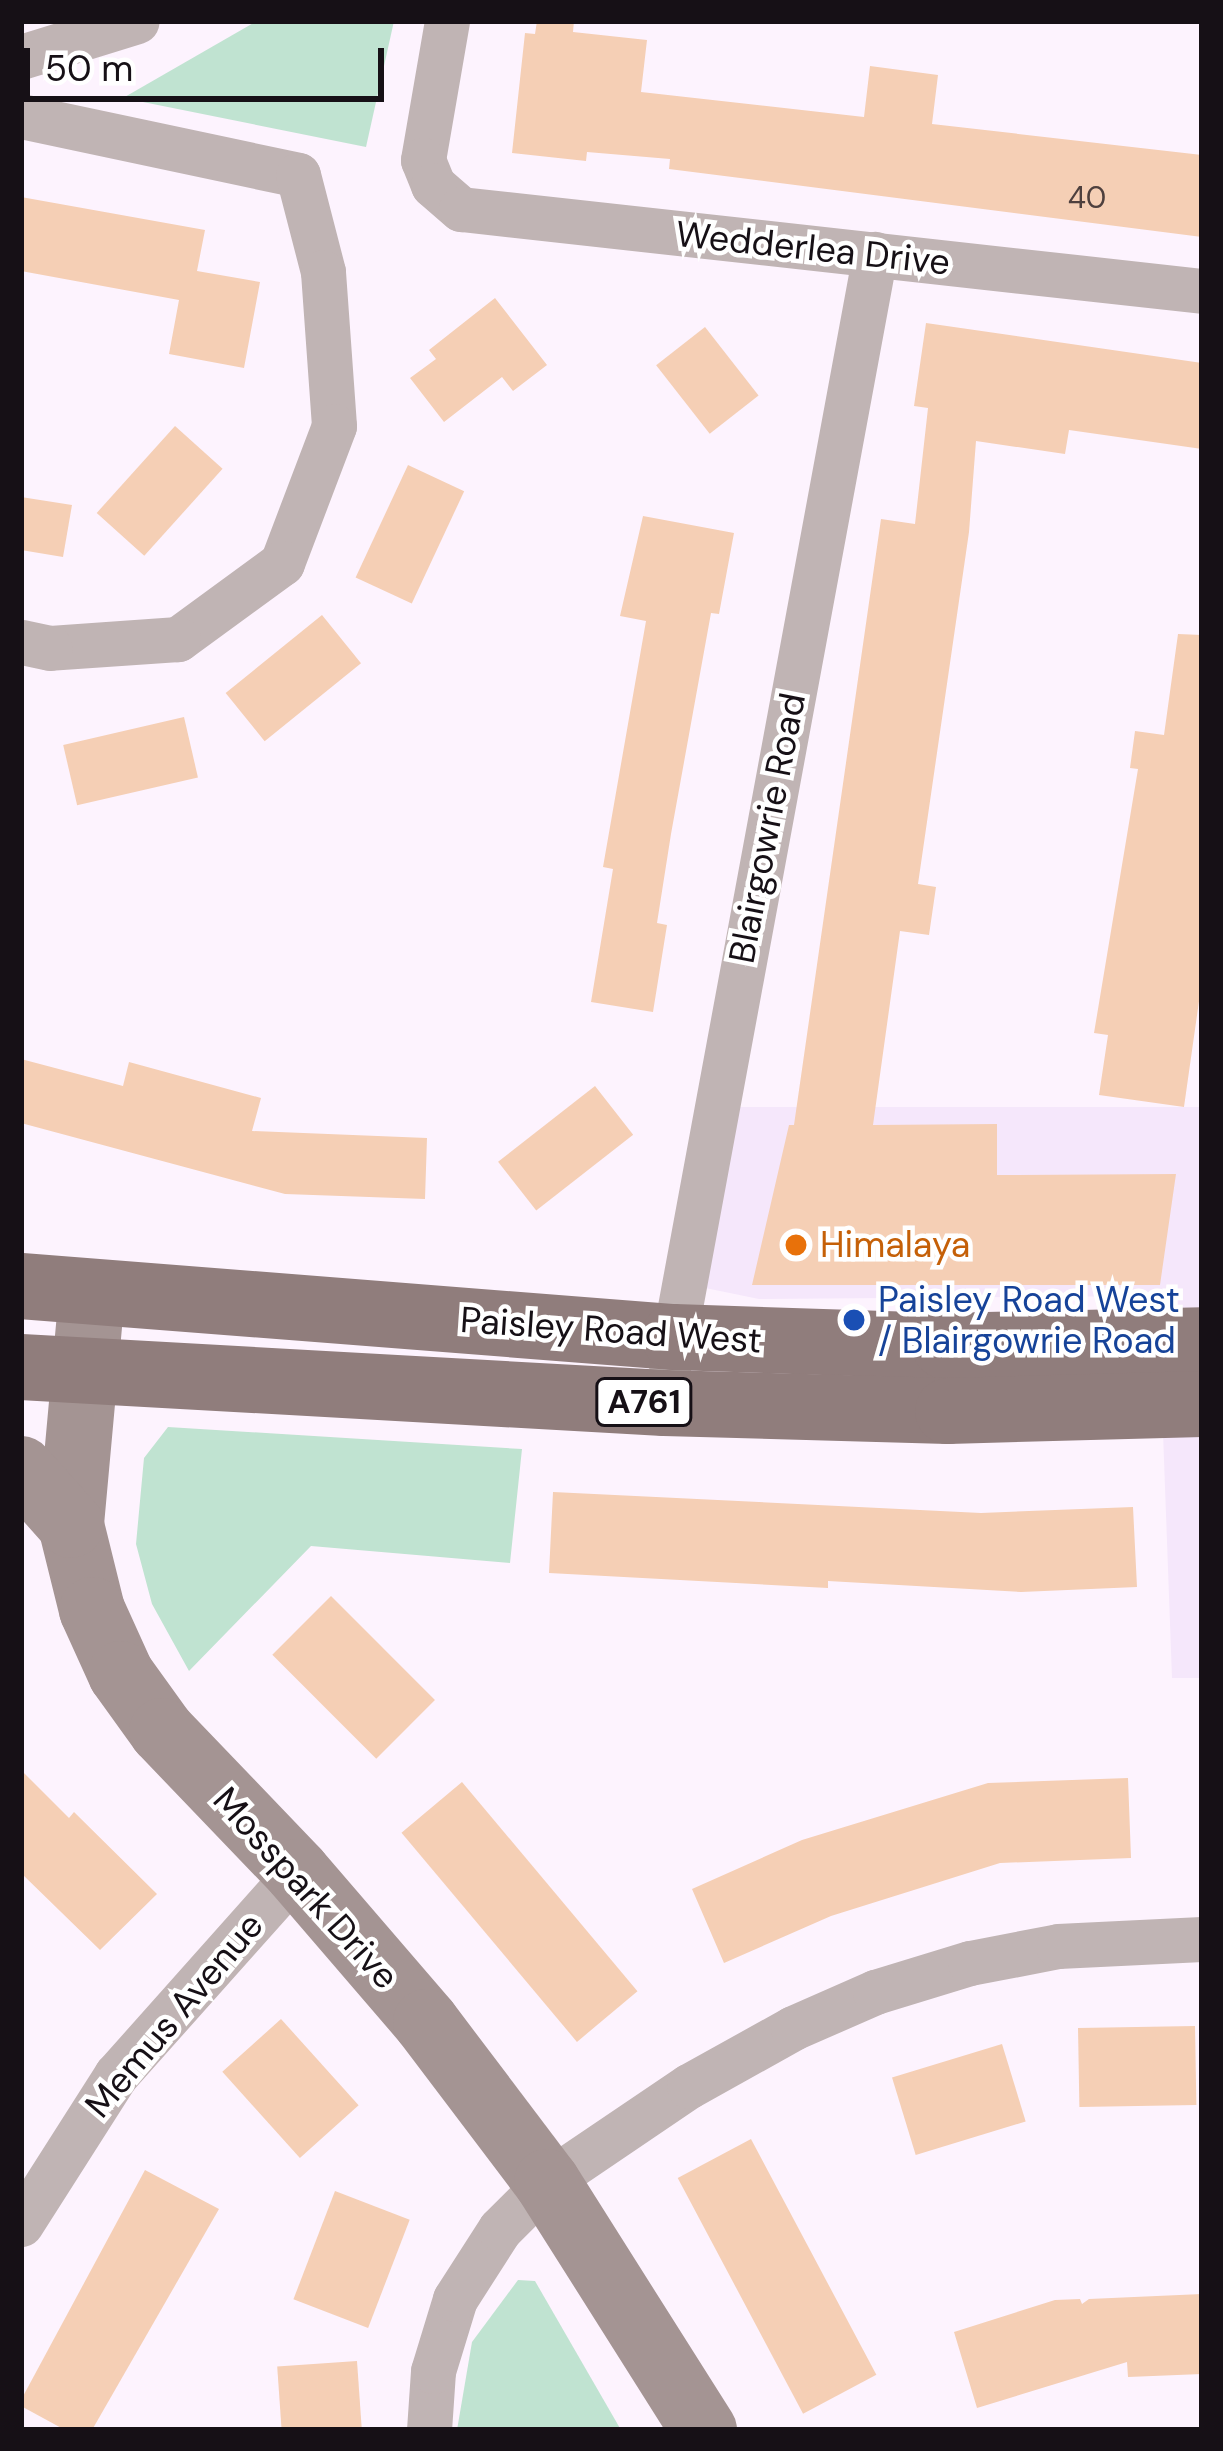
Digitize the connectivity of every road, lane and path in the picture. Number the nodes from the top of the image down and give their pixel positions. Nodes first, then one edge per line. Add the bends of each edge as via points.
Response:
1 (137, 21) edge
2 (447, 21) edge
3 (21, 57) edge
4 (21, 116) edge
5 (875, 254) junction
6 (1202, 291) edge
7 (21, 642) edge
8 (21, 1286) edge
9 (92, 1293) junction
10 (674, 1336) junction
11 (1202, 1340) edge
12 (21, 1367) edge
13 (86, 1374) junction
14 (664, 1403) junction
15 (1202, 1404) edge
16 (21, 1469) edge
17 (71, 1525) junction
18 (297, 1872) junction
19 (1202, 1939) edge
20 (547, 2182) junction
21 (21, 2224) edge
22 (430, 2430) edge
23 (704, 2430) edge

1 - 3 street
2 - 5 street, Wedderlea Drive via 423,160 433,185 461,209
4 - 7 street via 298,175 323,272 334,426 282,563 178,639 50,648
5 - 6 street, Wedderlea Drive
5 - 10 street, Blairgowrie Road
8 - 9 main road, Paisley Road West / A761
9 - 10 main road, Paisley Road West / A761
9 - 13 street, Mosspark Drive
10 - 11 main road, Paisley Road West / A761 via 945,1346
10 - 14 street, Blairgowrie Road
12 - 13 main road, Paisley Road West / A761
13 - 14 main road, Paisley Road West / A761
13 - 17 street, Mosspark Drive
14 - 15 main road, Paisley Road West / A761 via 948,1412
16 - 17 street
17 - 18 street, Mosspark Drive via 92,1610 121,1674 162,1731
18 - 20 street, Mosspark Drive
18 - 21 street, Memus Avenue via 116,2074
19 - 20 street via 1058,1946 875,1992 689,2086
20 - 22 street via 500,2229 454,2299 433,2371
20 - 23 street, Mosspark Drive

